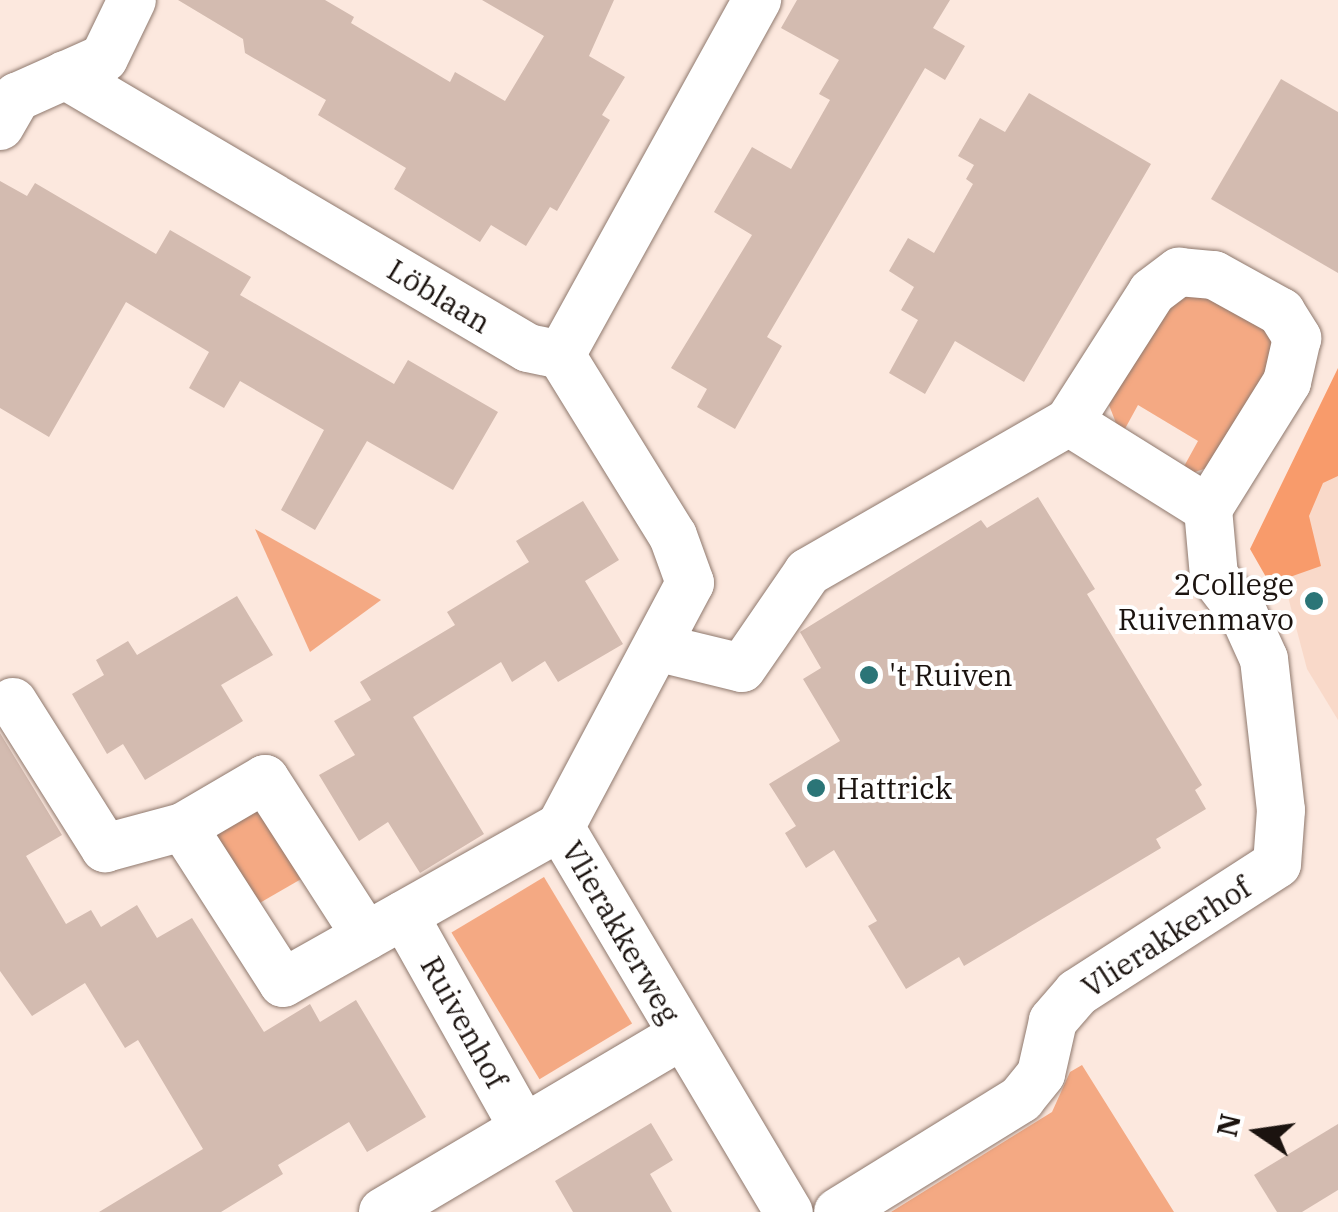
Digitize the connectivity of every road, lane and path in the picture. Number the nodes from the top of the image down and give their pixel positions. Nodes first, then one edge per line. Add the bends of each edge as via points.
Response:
1 (132, 0) edge
2 (757, 0) edge
3 (65, 76) junction
4 (0, 126) edge
5 (561, 355) junction
6 (1069, 422) junction
7 (1208, 509) junction
8 (660, 648) junction
9 (13, 702) dead end
10 (183, 827) junction
11 (560, 827) junction
12 (385, 926) junction
13 (681, 1036) junction
14 (524, 1129) junction
15 (384, 1212) edge
16 (789, 1212) edge
17 (838, 1212) edge

1 - 3 street via 104,58
2 - 5 street
3 - 4 street via 17,97
3 - 5 street, Löblaan via 528,348
5 - 8 street, Vlierakkerweg via 674,536 690,583
6 - 7 street
6 - 7 street via 1152,292 1179,272 1214,275 1281,312 1297,338 1286,382
6 - 8 street via 808,572 742,668
7 - 17 street, Vlierakkerhof via 1214,576 1244,615 1264,659 1281,810 1277,864 1078,993 1053,1021 1041,1074 1022,1099
8 - 11 street, Vlierakkerweg
9 - 10 street, Ruivenhof via 105,848
10 - 12 street, Ruivenhof via 264,779
10 - 12 street via 283,984
11 - 12 street
11 - 13 street, Vlierakkerweg
12 - 14 street, Ruivenhof
13 - 14 street
13 - 16 street, Vlierakkerweg
14 - 15 street

